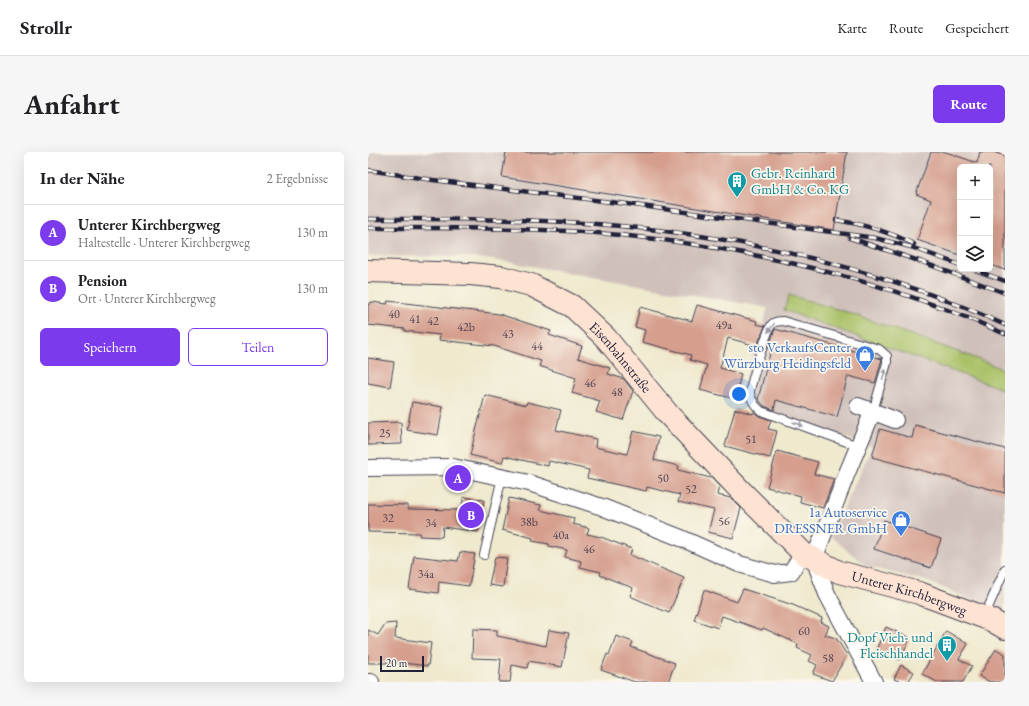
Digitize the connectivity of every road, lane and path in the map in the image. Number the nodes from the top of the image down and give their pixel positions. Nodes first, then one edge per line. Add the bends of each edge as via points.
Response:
1 (368, 271) edge
2 (866, 409) junction
3 (895, 420) dead end
4 (858, 446) junction
5 (368, 468) edge
6 (502, 477) junction
7 (484, 555) dead end
8 (808, 556) junction
9 (1005, 569) edge
10 (984, 618) junction
11 (1005, 628) edge
12 (368, 682) edge
13 (371, 682) edge
14 (874, 682) edge

1 - 8 street, Eisenbahnstraße via 501,277 531,285 572,306 606,338 668,414 735,486
2 - 3 street
2 - 4 street
2 -> 4 lane via 887,363 886,356 879,349 784,321 772,324 750,392 752,402 761,411
4 - 8 street
5 - 6 street via 452,467
6 - 7 lane
6 - 8 street via 529,483 602,507 682,538 738,564 775,574 791,572
8 - 10 street, Unterer Kirchbergweg via 839,572 919,593
8 - 14 street, Eisenbahnstraße
9 - 10 lane
10 - 11 street, Unterer Kirchbergweg
12 - 13 street

